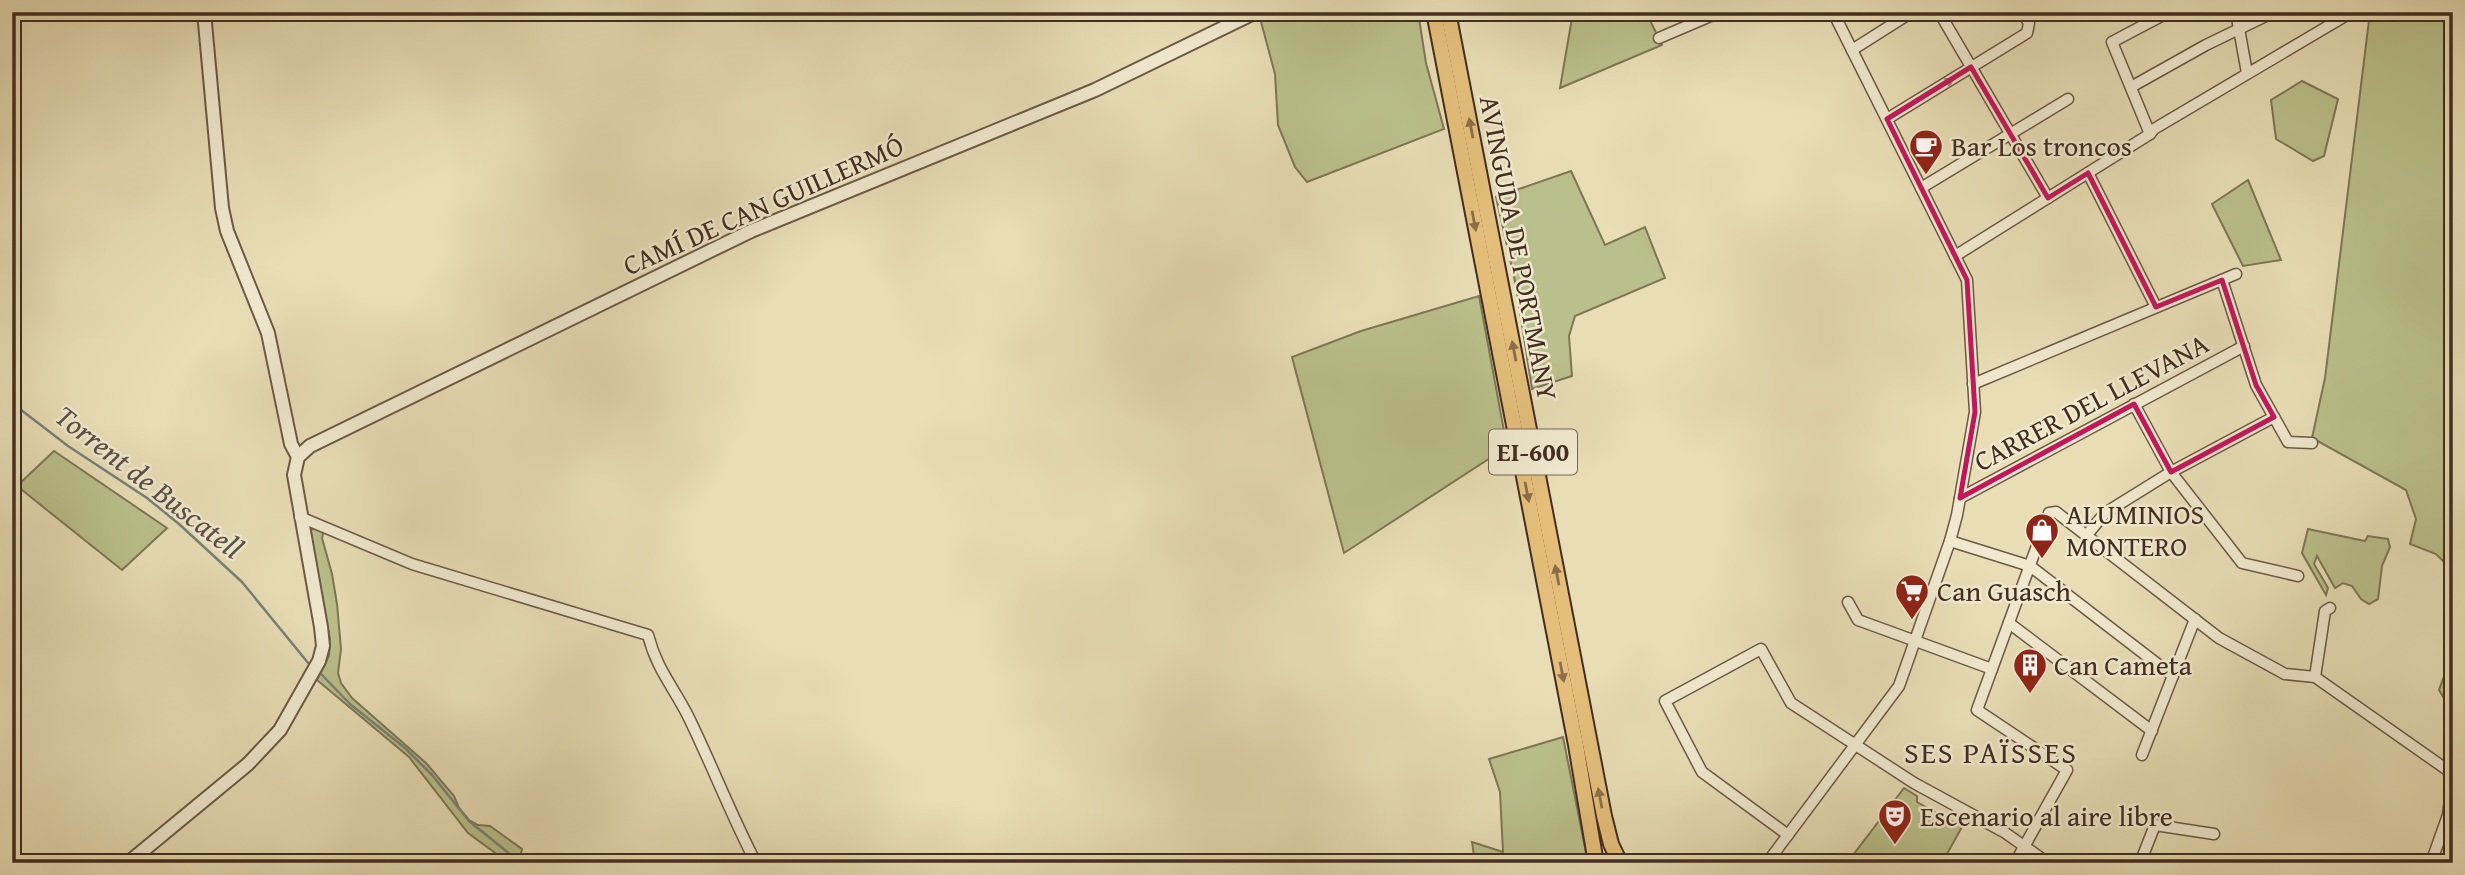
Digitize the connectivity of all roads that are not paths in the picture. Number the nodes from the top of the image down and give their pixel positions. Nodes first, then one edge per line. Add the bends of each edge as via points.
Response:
1 (204, 12) edge
2 (1256, 12) edge
3 (1426, 12) edge
4 (1434, 12) edge
5 (1448, 12) edge
6 (1720, 12) edge
7 (1833, 12) edge
8 (1912, 12) edge
9 (1939, 12) edge
10 (2022, 12) edge
11 (2169, 12) edge
12 (2236, 12) edge
13 (2274, 12) edge
14 (2352, 12) edge
15 (2239, 29) junction
16 (1660, 38) dead end
17 (1852, 50) junction
18 (1971, 67) junction
19 (2247, 73) junction
20 (2131, 87) junction
21 (2068, 99) dead end
22 (1887, 119) junction
23 (1457, 130) junction
24 (2010, 134) junction
25 (2150, 134) junction
26 (2088, 173) junction
27 (1921, 188) junction
28 (2048, 198) junction
29 (1955, 256) junction
30 (2236, 274) dead end
31 (2222, 280) junction
32 (2156, 307) junction
33 (2244, 346) junction
34 (1973, 384) junction
35 (2134, 404) junction
36 (2274, 417) junction
37 (2312, 443) dead end
38 (298, 457) junction
39 (2171, 472) junction
40 (1960, 498) junction
41 (300, 517) junction
42 (2086, 536) junction
43 (1950, 541) junction
44 (2030, 566) junction
45 (2298, 576) dead end
46 (1848, 602) dead end
47 (2330, 608) dead end
48 (2195, 620) junction
49 (2009, 623) junction
50 (1914, 639) junction
51 (1992, 669) junction
52 (2173, 676) junction
53 (2315, 677) junction
54 (2152, 731) junction
55 (1856, 746) junction
56 (2142, 755) dead end
57 (2453, 776) edge
58 (2214, 834) dead end
59 (1788, 835) junction
60 (2024, 846) junction
61 (128, 863) edge
62 (756, 863) edge
63 (1596, 863) edge
64 (1620, 863) edge
65 (1767, 863) edge
66 (2015, 863) edge
67 (2048, 863) edge
68 (2140, 863) edge
69 (2431, 863) edge

1 - 38 street via 222,208 231,243 268,333 291,444
2 - 38 street, CAMÍ DE CAN GUILLERMÓ via 1095,90 751,231 310,446
3 - 23 main road via 1444,99
4 - 23 main road, AVINGUDA DE PORTMANY / EI-600
64 -> 5 main road, AVINGUDA DE PORTMANY / EI-600 via 1604,816
6 - 16 street
7 - 17 street
8 - 17 street
9 - 18 street
10 - 18 street via 2029,23 2027,33
11 - 20 street via 2112,42
12 - 15 street
13 - 15 street
14 - 19 street
15 - 19 street
15 - 20 street
17 - 22 street
22 -> 18 street
18 - 24 street
19 - 25 street
20 - 25 street
21 - 24 street
22 - 27 street
23 -> 63 main road, AVINGUDA DE PORTMANY / EI-600
24 - 27 street
24 - 28 street
25 - 26 street
26 - 28 street
26 - 32 street
27 - 29 street
28 - 29 street
29 - 34 street via 1967,280
30 - 31 street
31 - 32 street
31 - 33 street
32 - 34 street
33 - 35 street, CARRER DEL LLEVANA
33 - 36 street via 2256,385
34 - 40 street via 1975,412
35 - 39 street
35 - 40 street, CARRER DEL LLEVANA
36 - 37 street via 2288,442
36 - 39 street
38 - 41 street via 294,475
39 - 42 street via 2105,513
39 - 45 street via 2242,563
40 - 43 street
41 - 61 street via 321,627 319,662 280,730 248,764
41 - 62 street via 412,564 648,635 662,674 688,717
42 - 44 street via 2056,512 2049,513
42 - 48 street
43 - 44 street
43 - 50 street
44 - 49 street
44 - 52 street
46 - 50 street via 1858,620
47 - 53 street via 2325,611
48 - 52 street
48 - 53 street via 2285,674
49 - 51 street
49 - 54 street
50 - 51 street
50 - 55 street via 1899,686
51 - 60 street via 1977,710 2067,770
52 - 54 street
53 - 57 street
54 - 56 street
55 - 59 street
55 - 59 street via 1791,703 1761,649 1665,701 1702,772
55 - 60 street
57 - 69 street via 2448,815
58 - 68 street via 2154,825
59 - 65 street
60 - 66 street
60 - 67 street

